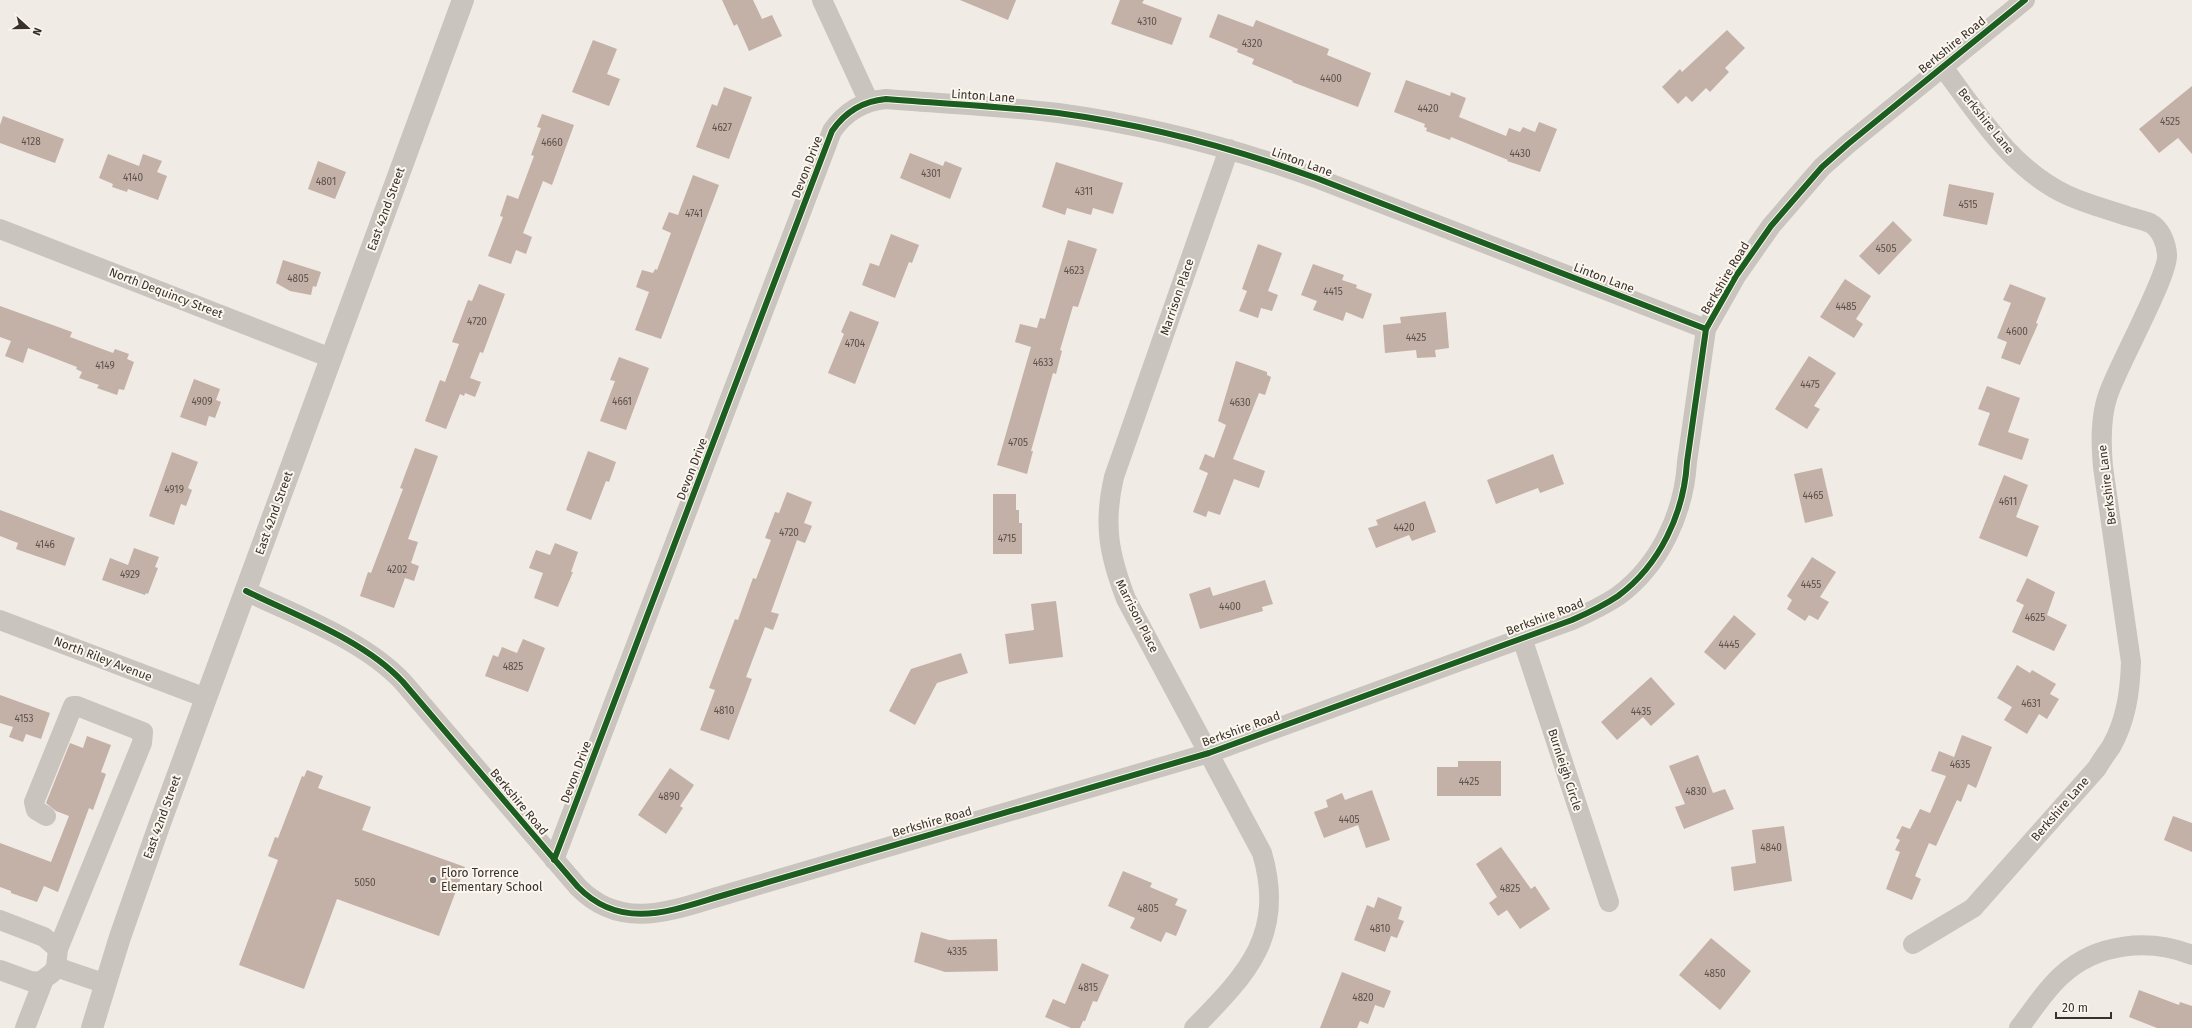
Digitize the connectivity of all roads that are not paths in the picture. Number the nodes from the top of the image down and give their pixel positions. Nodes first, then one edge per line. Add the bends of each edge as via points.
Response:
1 (463, 0) edge
2 (822, 0) edge
3 (2025, 0) edge
4 (1942, 66) junction
5 (869, 102) junction
6 (1229, 149) junction
7 (0, 229) edge
8 (1706, 329) junction
9 (332, 358) junction
10 (246, 591) junction
11 (0, 620) edge
12 (1522, 638) junction
13 (206, 698) junction
14 (1209, 753) junction
15 (46, 816) dead end
16 (554, 860) junction
17 (1609, 902) dead end
18 (0, 920) edge
19 (1913, 944) dead end
20 (2192, 956) edge
21 (57, 958) junction
22 (0, 970) edge
23 (43, 982) junction
24 (106, 984) junction
25 (25, 1028) edge
26 (92, 1028) edge
27 (1194, 1028) edge
28 (2019, 1028) edge

1 - 9 street, East 42nd Street
2 - 5 street
3 - 4 street, Berkshire Road
4 - 8 street, Berkshire Road via 1822,167 1755,247
4 - 19 street, Berkshire Lane via 1997,138 2029,171 2074,198 2150,224 2162,236 2168,258 2163,274 2121,362 2104,413 2101,449 2131,662 2130,688 2122,722 2097,768 1973,908
5 - 6 street, Linton Lane via 886,100 1057,113 1143,128
5 - 16 street, Devon Drive via 856,108 832,131
6 - 8 street, Linton Lane via 1316,178
6 - 14 street, Marrison Place via 1114,477 1107,512 1109,548 1119,583
7 - 9 street, North Dequincy Street
8 - 12 street, Berkshire Road via 1686,479 1680,504 1659,552 1649,566 1618,596 1595,610
9 - 10 street, East 42nd Street
10 - 13 street, East 42nd Street
10 - 16 street, Berkshire Road via 344,639 379,661 398,677
11 - 13 street, North Riley Avenue
12 - 14 street, Berkshire Road
12 - 17 street, Burnleigh Circle
13 - 24 street, East 42nd Street via 152,844
14 - 16 street, Berkshire Road via 659,913 624,914 597,904
14 - 27 street, Marrison Place via 1262,853 1269,903 1263,937 1252,961 1232,989
15 - 21 street via 36,810 34,802 73,706 143,732 142,743
18 - 21 street via 44,937
20 - 28 street via 2164,947 2138,945 2121,947 2089,957 2060,976
21 - 23 street
21 - 24 street
22 - 23 street via 30,981
23 - 25 street
24 - 26 street, East 42nd Street

